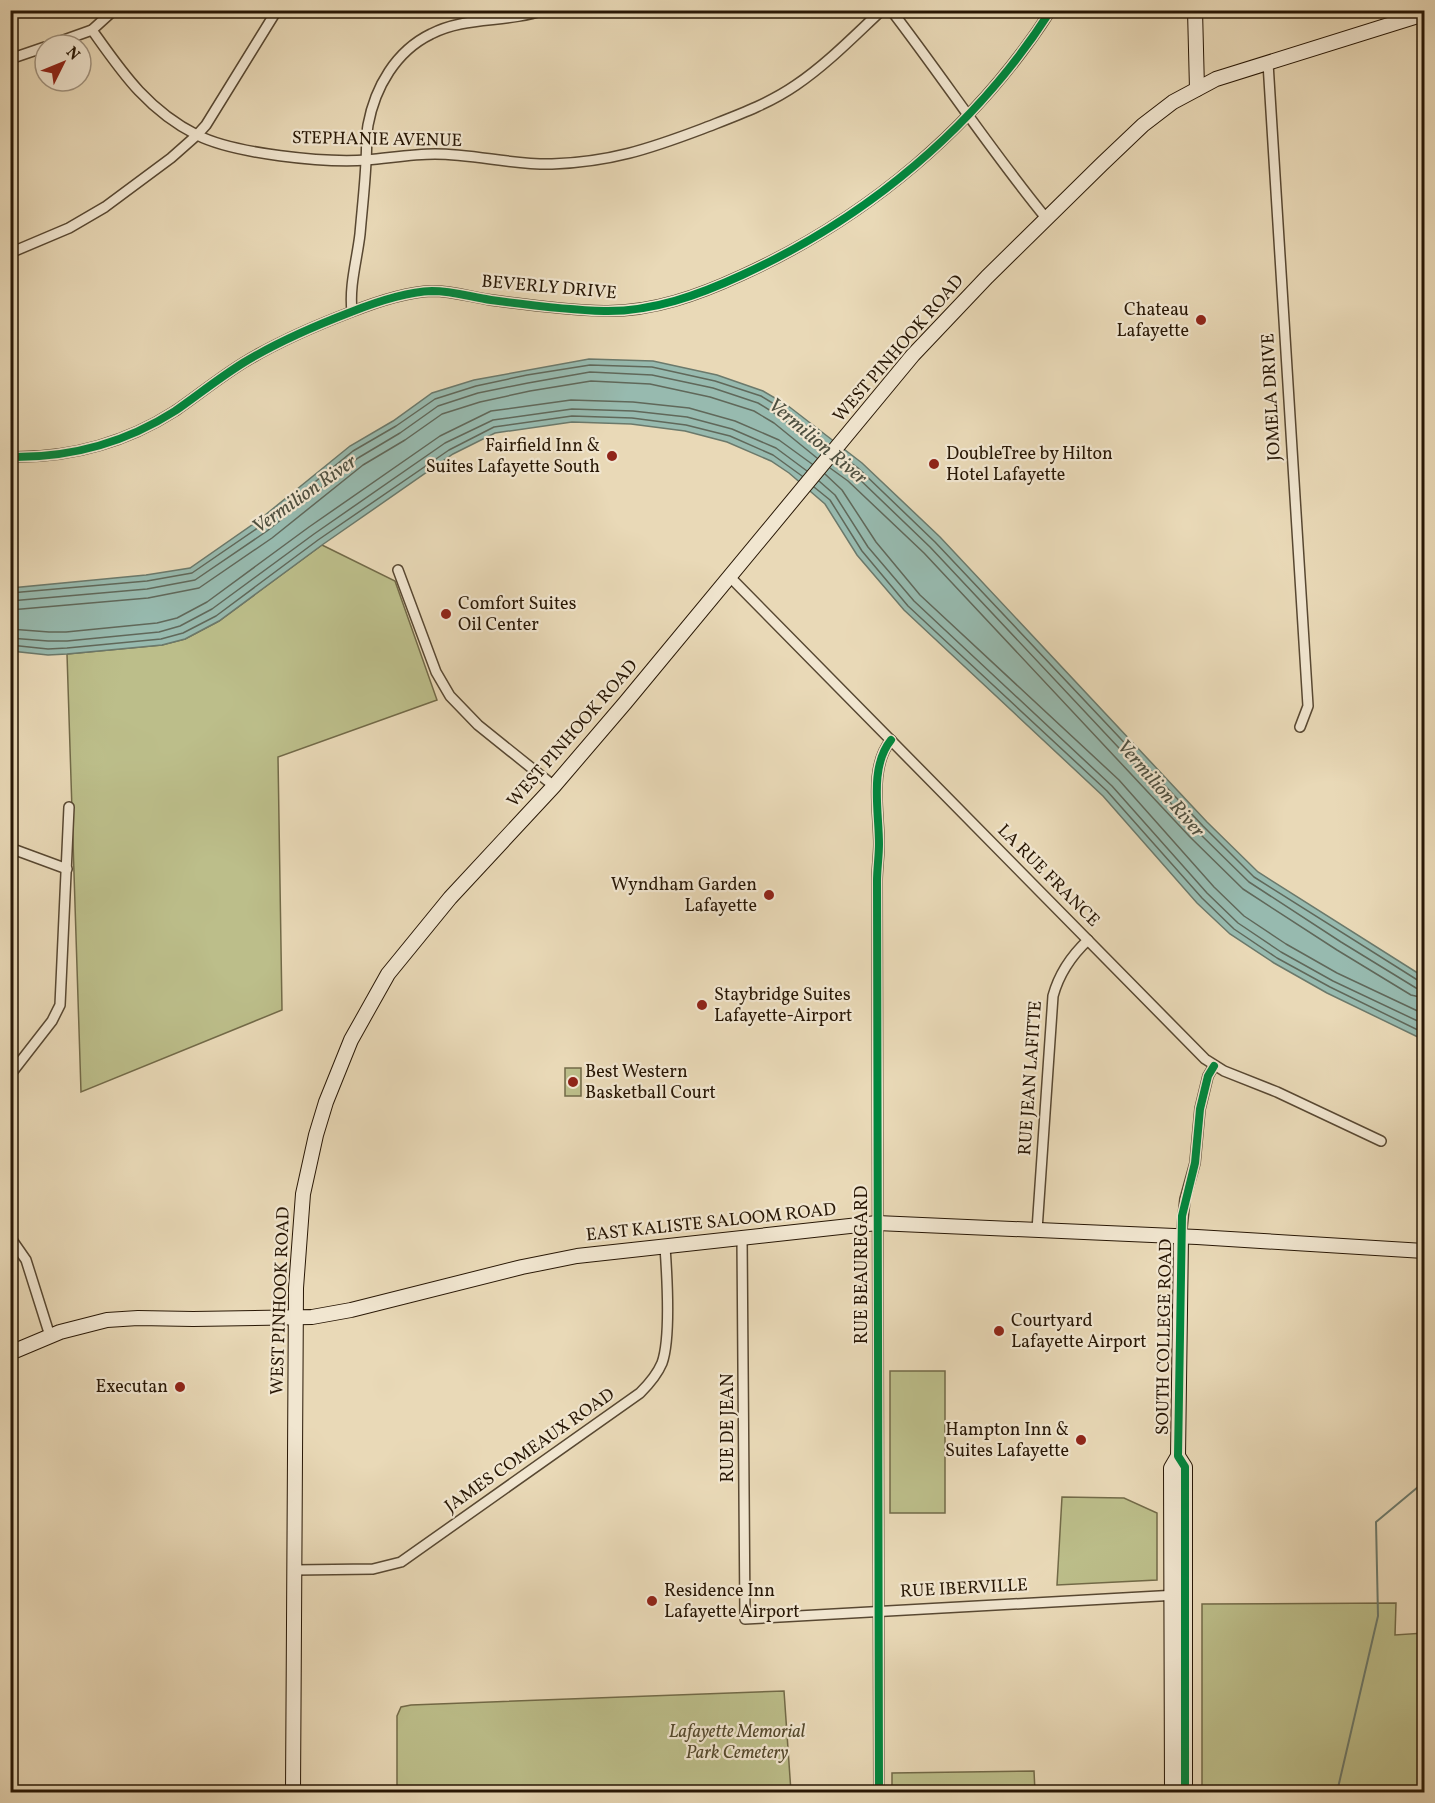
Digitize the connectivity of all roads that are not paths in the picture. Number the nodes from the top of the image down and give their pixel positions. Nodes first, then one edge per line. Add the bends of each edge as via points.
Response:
1 (114, 10) edge
2 (277, 10) edge
3 (543, 10) edge
4 (882, 10) edge
5 (891, 10) edge
6 (1051, 10) edge
7 (1195, 10) edge
8 (1425, 14) edge
9 (92, 30) junction
10 (84, 33) edge
11 (33, 51) edge
12 (10, 59) edge
13 (1268, 63) junction
14 (1197, 88) junction
15 (969, 114) junction
16 (197, 135) junction
17 (366, 160) junction
18 (1046, 218) junction
19 (10, 253) edge
20 (352, 311) junction
21 (10, 457) edge
22 (398, 570) dead end
23 (730, 577) junction
24 (1300, 727) dead end
25 (891, 740) junction
26 (554, 786) junction
27 (69, 807) dead end
28 (10, 849) edge
29 (67, 869) junction
30 (1088, 940) junction
31 (1214, 1066) junction
32 (10, 1075) edge
33 (1381, 1141) dead end
34 (877, 1223) junction
35 (1037, 1230) junction
36 (1181, 1236) junction
37 (10, 1237) edge
38 (742, 1238) junction
39 (665, 1247) junction
40 (1425, 1251) edge
41 (295, 1318) junction
42 (50, 1336) junction
43 (10, 1353) edge
44 (295, 1570) junction
45 (1178, 1595) junction
46 (877, 1611) junction
47 (745, 1619) joint
48 (293, 1792) edge
49 (879, 1792) edge
50 (1172, 1792) edge
51 (1185, 1792) edge

1 - 9 street
2 - 16 street
3 - 17 street via 450,27 432,33 408,49 388,73 375,100 368,125
4 - 17 street, STEPHANIE AVENUE via 795,86 739,116 662,145 616,158 577,163 512,163 436,154
5 - 15 street
6 - 15 street, BEVERLY DRIVE via 1004,77
7 - 14 main road
8 - 13 main road, WEST PINHOOK ROAD
9 - 10 street
9 - 16 street, STEPHANIE AVENUE via 141,93
11 - 12 street
13 - 14 main road, WEST PINHOOK ROAD
13 - 24 street, JOMELA DRIVE via 1308,706
14 - 18 main road, WEST PINHOOK ROAD via 1143,125
15 - 18 street
15 - 20 street, BEVERLY DRIVE via 900,179 852,214 768,263 686,298 607,311 433,291
16 - 17 street, STEPHANIE AVENUE via 273,155
16 - 19 street via 95,213
17 - 20 street via 350,298
18 - 23 main road, WEST PINHOOK ROAD via 913,355
20 - 21 street, BEVERLY DRIVE via 246,362 132,434 60,456
22 - 26 street via 436,672 450,696 478,725
23 - 25 street, LA RUE FRANCE
23 - 26 main road, WEST PINHOOK ROAD
25 - 30 street, LA RUE FRANCE
25 - 34 street, RUE BEAUREGARD via 878,775
26 - 41 main road, WEST PINHOOK ROAD via 421,931 388,974 356,1029 326,1102 308,1170 299,1225
27 - 29 street
28 - 29 street
29 - 32 street via 60,1005
30 - 31 street, LA RUE FRANCE
30 - 35 street, RUE JEAN LAFITTE via 1065,966 1053,996
31 - 33 street, LA RUE FRANCE
31 - 36 street, SOUTH COLLEGE ROAD via 1200,1109 1195,1163 1185,1199
34 - 35 main road, EAST KALISTE SALOOM ROAD
34 - 38 main road, EAST KALISTE SALOOM ROAD
34 - 46 street, RUE BEAUREGARD
35 - 36 main road, EAST KALISTE SALOOM ROAD
36 - 40 main road, EAST KALISTE SALOOM ROAD
36 - 45 main road, SOUTH COLLEGE ROAD via 1178,1456 1170,1468
37 - 42 street via 26,1260
38 - 39 main road, EAST KALISTE SALOOM ROAD
38 - 47 street, RUE DE JEAN
39 - 41 main road, EAST KALISTE SALOOM ROAD via 546,1261 351,1310
39 - 44 street, JAMES COMEAUX ROAD via 665,1351 658,1370 640,1393 401,1562 373,1569
41 - 42 main road, EAST KALISTE SALOOM ROAD via 124,1319 81,1325
41 - 44 main road, WEST PINHOOK ROAD
42 - 43 main road, EAST KALISTE SALOOM ROAD
44 - 48 main road, WEST PINHOOK ROAD
45 - 46 street, RUE IBERVILLE
45 - 50 main road, SOUTH COLLEGE ROAD
45 - 51 main road, SOUTH COLLEGE ROAD
46 - 47 street, RUE IBERVILLE
46 - 49 street, RUE BEAUREGARD

